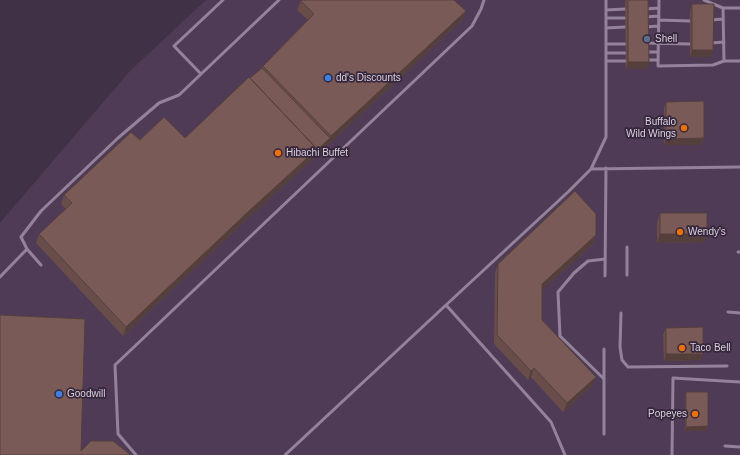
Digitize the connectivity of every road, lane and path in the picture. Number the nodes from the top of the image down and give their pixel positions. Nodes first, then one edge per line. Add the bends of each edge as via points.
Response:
1 (223, 0) edge
2 (279, 0) edge
3 (484, 0) edge
4 (606, 0) edge
5 (659, 0) edge
6 (704, 0) edge
7 (659, 8) junction
8 (723, 8) junction
9 (740, 8) edge
10 (625, 9) dead end
11 (645, 9) edge
12 (606, 10) junction
13 (645, 17) edge
14 (606, 18) junction
15 (625, 18) dead end
16 (659, 18) junction
17 (724, 19) junction
18 (690, 20) edge
19 (711, 20) edge
20 (659, 26) junction
21 (625, 27) dead end
22 (646, 27) edge
23 (606, 28) junction
24 (724, 42) junction
25 (646, 43) edge
26 (658, 43) junction
27 (711, 43) edge
28 (606, 44) junction
29 (625, 44) dead end
30 (690, 44) edge
31 (646, 52) edge
32 (658, 52) junction
33 (606, 53) junction
34 (625, 53) dead end
35 (646, 60) edge
36 (658, 60) junction
37 (606, 61) junction
38 (626, 61) edge
39 (724, 61) junction
40 (740, 61) edge
41 (201, 74) junction
42 (740, 167) edge
43 (606, 168) junction
44 (591, 169) junction
45 (627, 247) dead end
46 (27, 249) junction
47 (605, 259) junction
48 (41, 265) dead end
49 (627, 275) dead end
50 (605, 276) dead end
51 (0, 277) edge
52 (446, 305) junction
53 (728, 312) dead end
54 (740, 313) edge
55 (621, 314) dead end
56 (604, 349) dead end
57 (727, 366) dead end
58 (604, 379) junction
59 (740, 382) edge
60 (604, 434) dead end
61 (725, 446) dead end
62 (740, 447) edge
63 (136, 455) edge
64 (285, 455) edge
65 (565, 455) edge
66 (672, 455) edge

1 - 41 lane via 174,46
2 - 41 lane
3 - 63 lane via 472,26 115,365 118,434
4 - 12 lane
5 - 7 lane
6 - 8 lane
7 - 11 lane
7 - 16 lane
8 - 9 lane
8 - 17 lane
10 - 12 lane
12 - 14 lane
13 - 16 lane
14 - 15 lane
14 - 23 lane
16 - 18 lane
16 - 20 lane
17 - 19 lane
17 - 24 lane
20 - 22 lane
20 - 26 lane
21 - 23 lane
23 - 28 lane
24 - 27 lane
24 - 39 lane
25 - 26 lane
26 - 30 lane
26 - 32 lane
28 - 29 lane
28 - 33 lane
31 - 32 lane
32 - 36 lane
33 - 34 lane
33 - 37 lane
35 - 36 lane
36 - 39 lane via 658,66 713,65
37 - 38 lane
37 - 44 lane via 606,138
39 - 40 lane
41 - 46 lane via 179,95 159,103 118,138 41,211 20,237
42 - 43 lane
43 - 44 lane
43 - 47 lane
44 - 52 lane
45 - 49 lane
46 - 48 lane
46 - 51 lane
47 - 50 lane
47 - 58 lane via 588,261 558,292 560,336
52 - 64 lane
52 - 65 lane via 551,422
53 - 54 lane
55 - 57 lane via 620,347 622,360 628,367
56 - 58 lane
58 - 60 lane
59 - 66 lane via 673,378
61 - 62 lane

